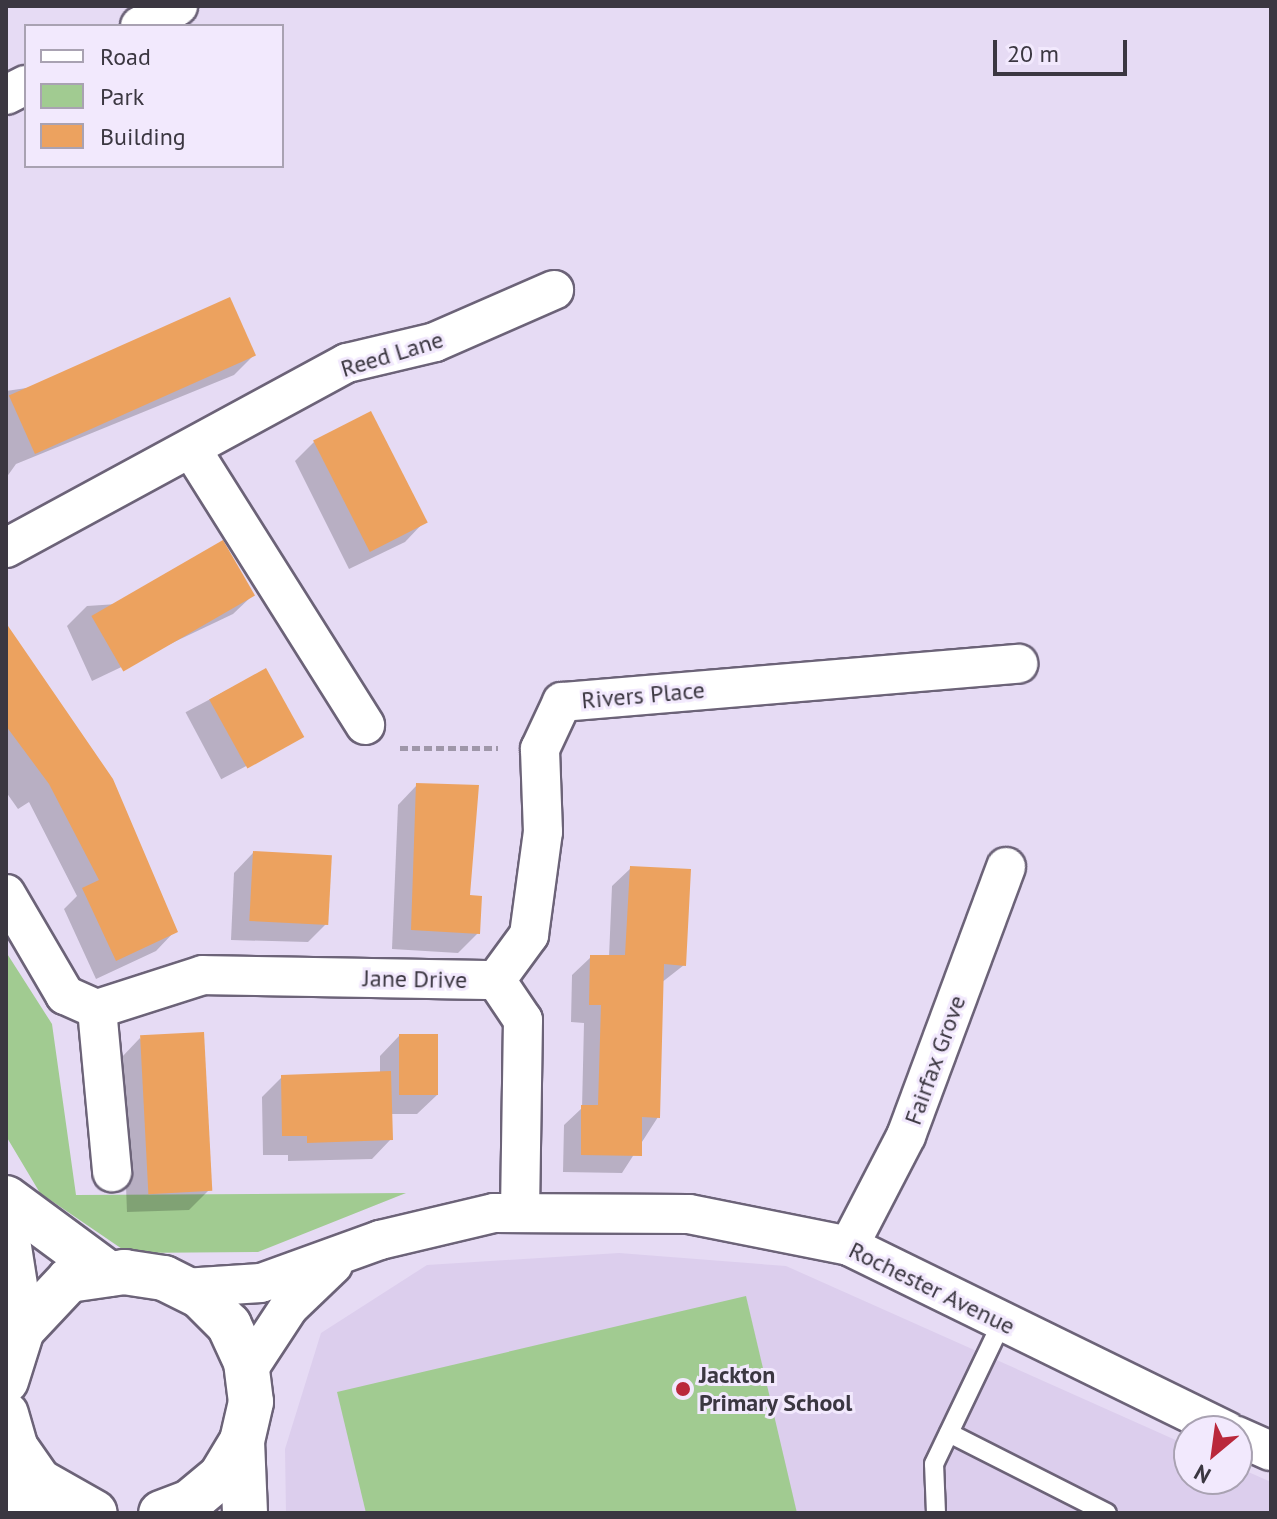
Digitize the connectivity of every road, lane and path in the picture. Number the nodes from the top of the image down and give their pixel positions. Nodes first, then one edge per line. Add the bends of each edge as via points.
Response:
1 (178, 6) edge
2 (144, 24) edge
3 (24, 86) edge
4 (6, 95) edge
5 (554, 290) dead end
6 (192, 450) junction
7 (6, 548) edge
8 (1018, 664) dead end
9 (365, 725) joint
10 (540, 749) junction
11 (1006, 867) dead end
12 (6, 894) edge
13 (496, 980) junction
14 (97, 1009) junction
15 (112, 1172) dead end
16 (6, 1198) edge
17 (520, 1213) junction
18 (6, 1228) edge
19 (849, 1246) junction
20 (338, 1260) junction
21 (109, 1274) junction
22 (184, 1288) junction
23 (1002, 1322) junction
24 (22, 1330) junction
25 (247, 1371) junction
26 (6, 1381) edge
27 (6, 1414) edge
28 (1193, 1415) edge
29 (949, 1433) junction
30 (242, 1441) junction
31 (6, 1494) edge
32 (56, 1494) junction
33 (95, 1513) edge
34 (161, 1513) edge
35 (245, 1513) edge
36 (936, 1513) edge
37 (1107, 1513) edge

1 - 2 street
3 - 4 street
5 - 6 street, Reed Lane via 435,342 347,363
6 - 7 street, Reed Lane
6 - 9 street
8 - 10 street, Rivers Place via 562,702
9 - 10 path via 400,748
10 - 13 street, Rivers Place via 543,832 529,935
11 - 19 street, Fairfax Grove via 906,1136
12 - 14 street via 65,995
13 - 14 street, Jane Drive via 203,975
13 - 17 street, Jane Drive via 523,1020
14 - 15 street
16 - 21 street
17 - 19 street, Rochester Avenue via 689,1214
17 - 20 street, Rochester Avenue via 380,1240
18 - 24 street
19 - 23 street, Rochester Avenue
20 - 22 street, Rochester Avenue via 261,1283
20 - 25 street, Rochester Avenue via 289,1307
21 - 22 street via 164,1278
21 - 24 street via 69,1280
22 - 25 street via 229,1325
23 - 28 street, Rochester Avenue
23 - 29 lane
24 - 26 street
25 - 30 street via 251,1402
27 - 32 street via 16,1448
29 - 36 lane via 934,1464
29 - 37 lane
30 - 34 street via 221,1476 190,1502
30 - 35 street
31 - 32 street
32 - 33 street

